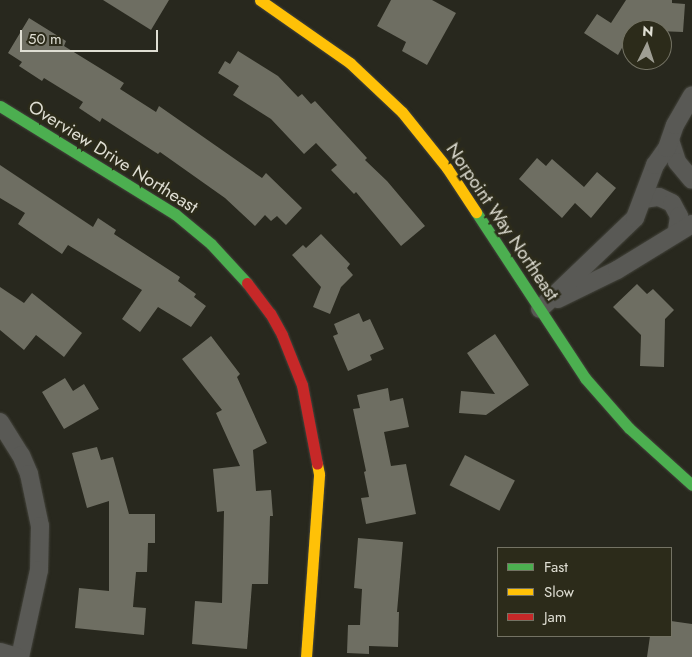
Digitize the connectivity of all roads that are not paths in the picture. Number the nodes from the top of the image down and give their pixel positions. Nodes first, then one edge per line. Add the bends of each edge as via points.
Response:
1 (264, 1) edge
2 (692, 96) edge
3 (0, 106) edge
4 (670, 140) junction
5 (692, 180) edge
6 (644, 199) junction
7 (685, 227) edge
8 (540, 309) junction
9 (0, 422) edge
10 (692, 485) edge
11 (0, 652) edge
12 (18, 657) edge
13 (306, 657) edge

1 - 8 street, Norpoint Way Northeast via 350,63 402,112 447,168
2 - 4 street via 675,124
3 - 13 street, Overview Drive Northeast via 193,228 254,291 282,335 302,385 319,474
4 - 5 street via 678,162
4 - 6 street via 655,165
6 - 7 street via 659,196 672,203
6 - 8 street via 636,218
7 - 8 street via 617,270
8 - 10 street, Norpoint Way Northeast via 585,378 629,428
9 - 12 street via 30,474 40,526 40,570
11 - 12 street

